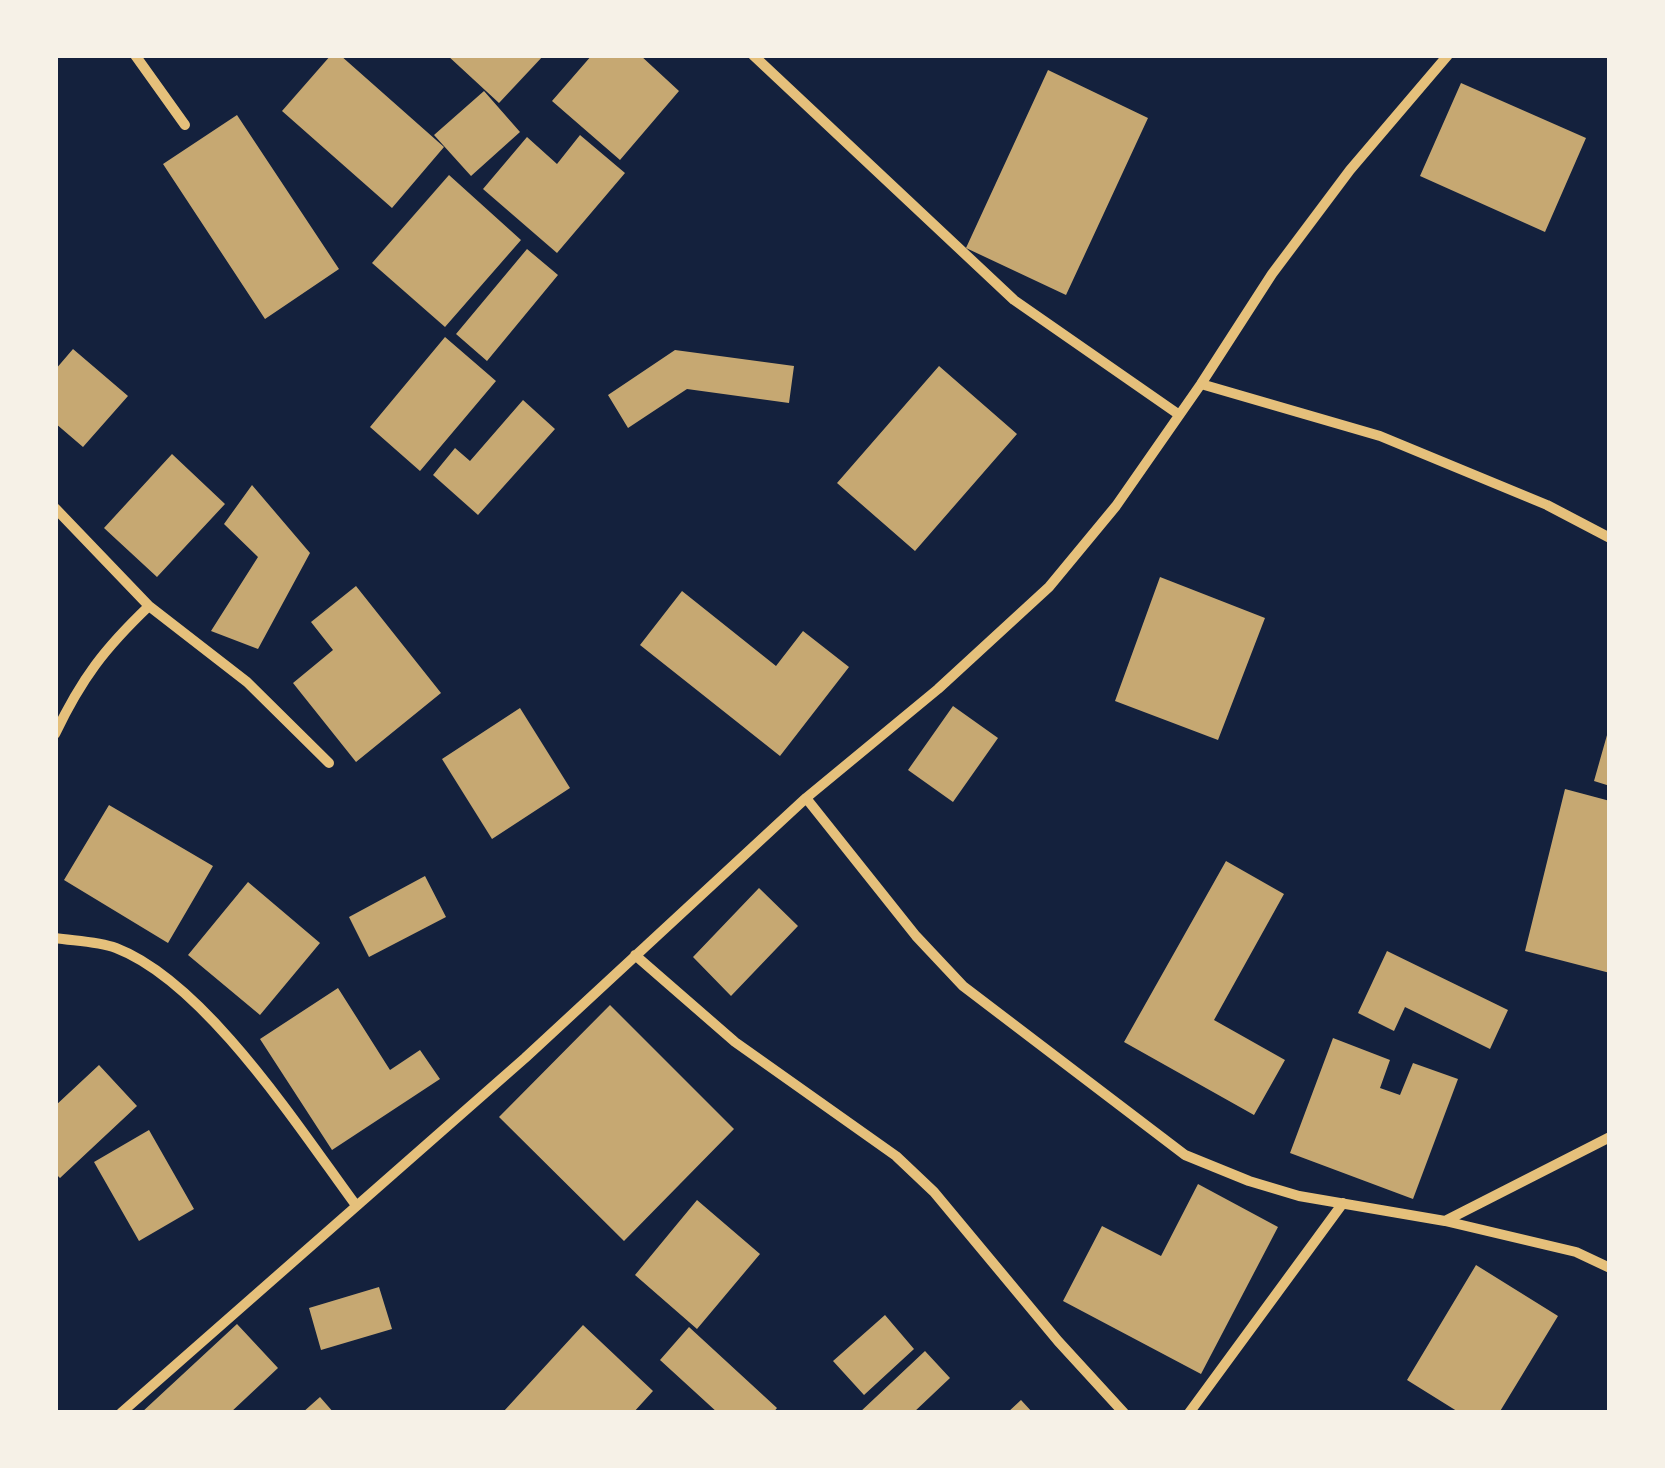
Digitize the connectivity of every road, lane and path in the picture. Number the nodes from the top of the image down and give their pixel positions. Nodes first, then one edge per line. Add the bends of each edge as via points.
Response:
1 (135, 55) edge
2 (753, 55) edge
3 (1448, 55) edge
4 (185, 125) dead end
5 (1201, 384) junction
6 (1178, 414) junction
7 (55, 508) edge
8 (1610, 538) edge
9 (149, 606) junction
10 (55, 734) edge
11 (329, 763) dead end
12 (806, 798) junction
13 (55, 938) edge
14 (635, 955) junction
15 (1610, 1138) edge
16 (355, 1204) junction
17 (1342, 1204) junction
18 (1444, 1221) junction
19 (1610, 1268) edge
20 (121, 1413) edge
21 (1124, 1413) edge
22 (1189, 1413) edge

1 - 4 street
2 - 6 street via 1014,300
3 - 5 street via 1338,185
5 - 6 street
5 - 8 street via 1380,436
6 - 12 street via 1116,506 1049,587
7 - 9 street
9 - 10 street via 106,648
9 - 11 street via 247,682
12 - 14 street
12 - 17 street via 963,986 1114,1103 1185,1155 1249,1181
13 - 16 street via 114,948 152,967 212,1019
14 - 16 street
14 - 21 street via 735,1042 896,1156
15 - 18 street
16 - 20 street
17 - 18 street
17 - 22 street
18 - 19 street via 1576,1252

